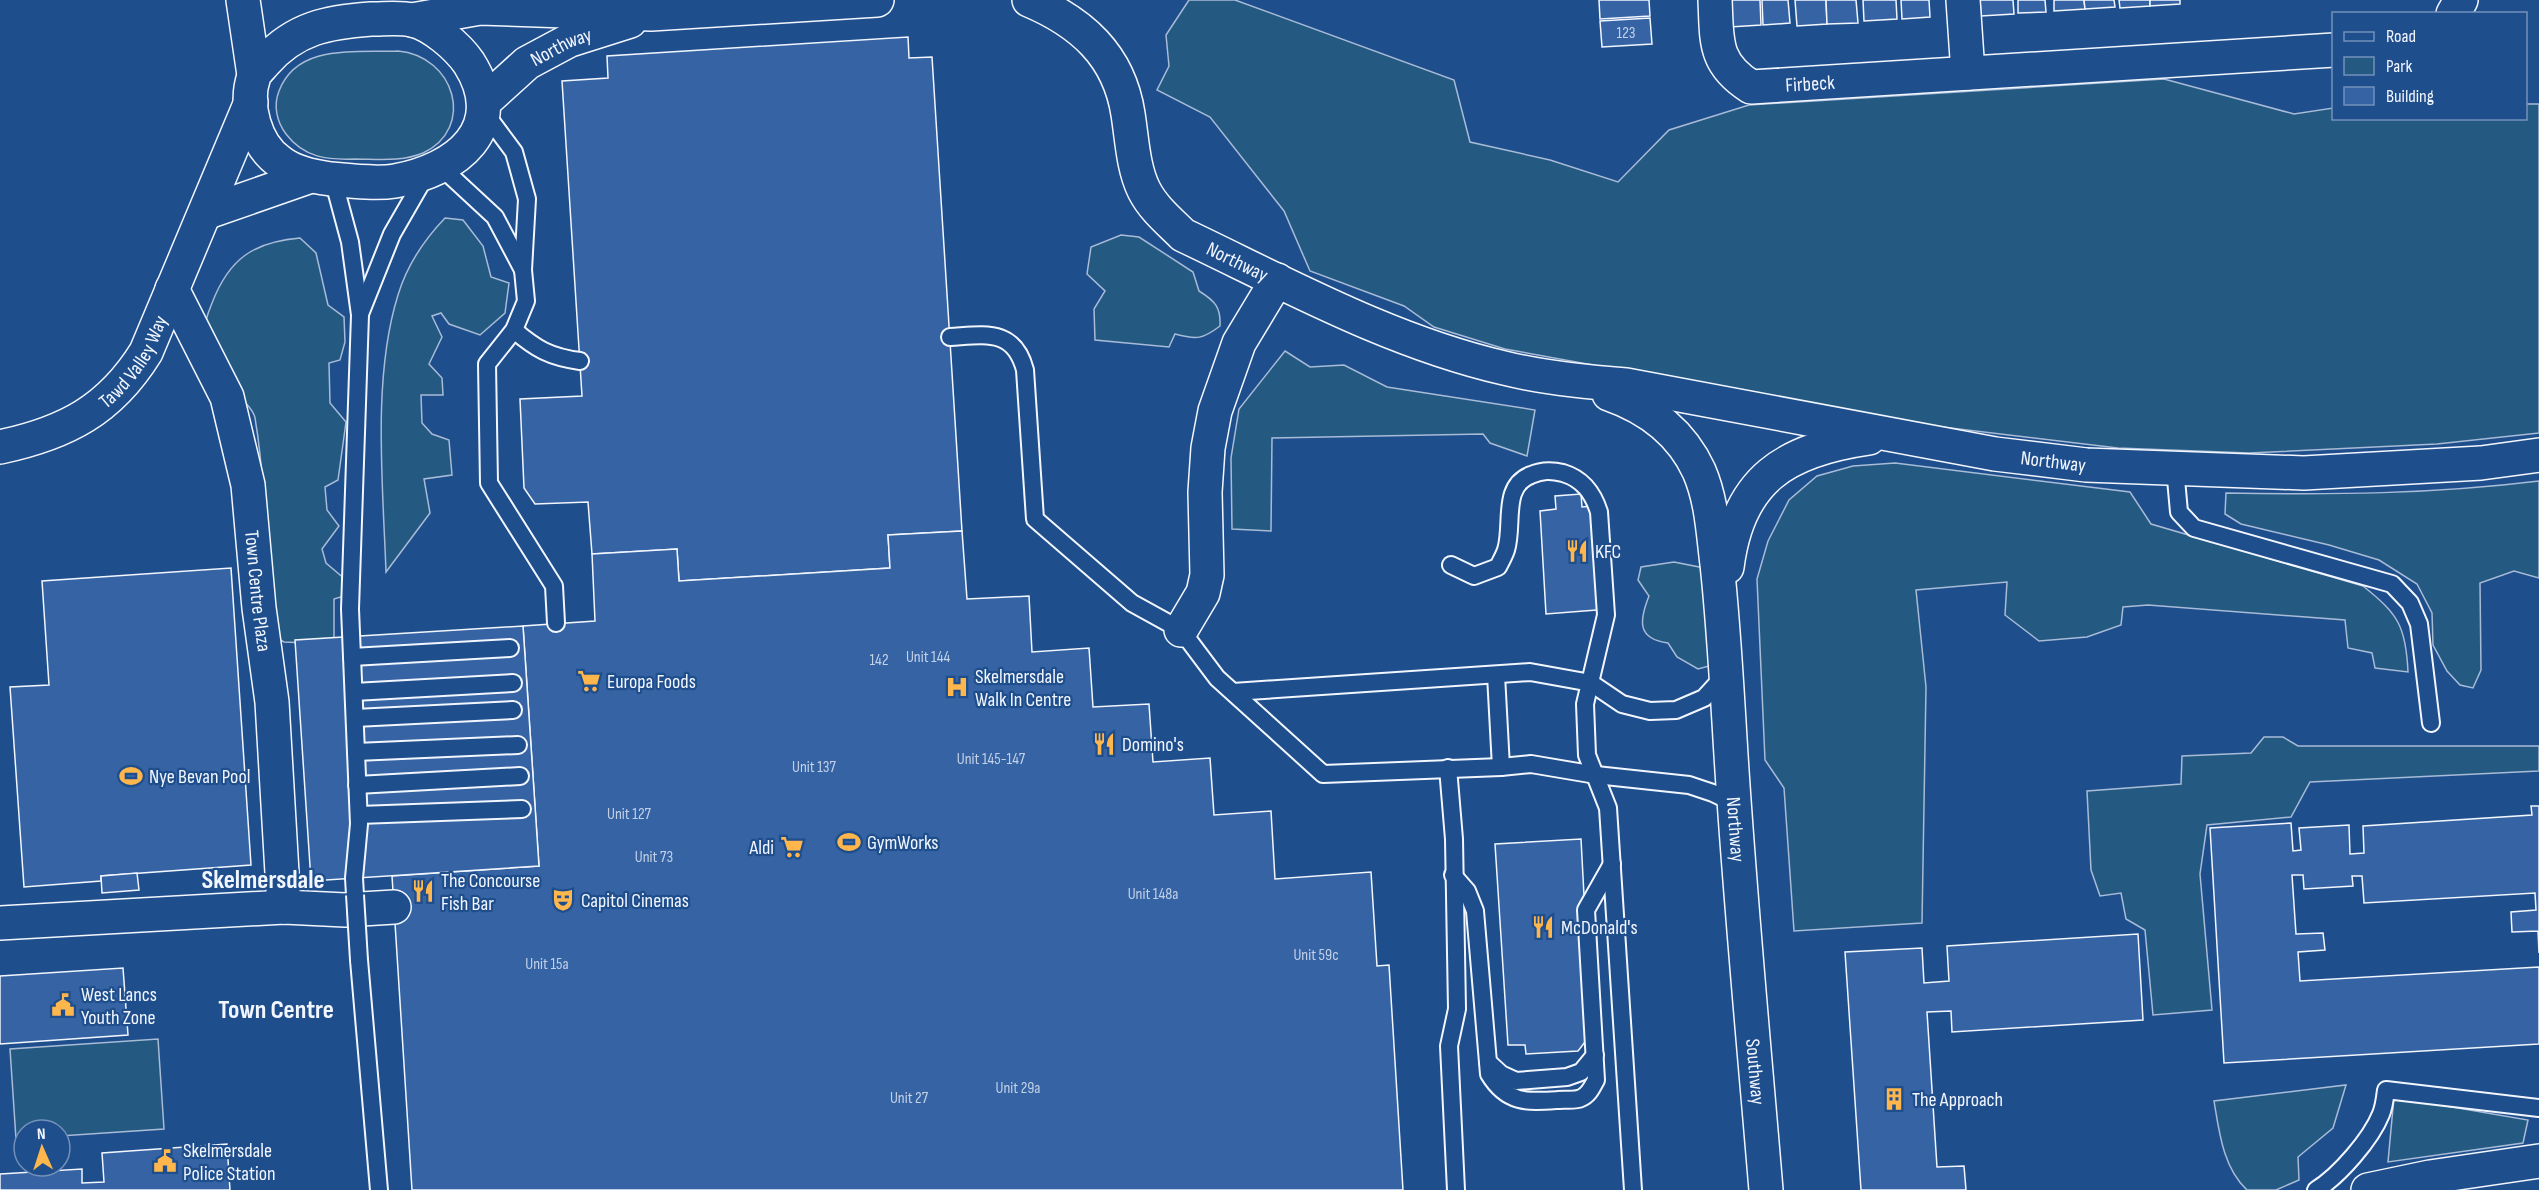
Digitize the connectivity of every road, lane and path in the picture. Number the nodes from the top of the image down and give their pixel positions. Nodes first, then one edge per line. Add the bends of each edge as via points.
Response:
1 (243, 0) edge
2 (316, 0) edge
3 (877, 0) edge
4 (1029, 0) edge
5 (1715, 0) edge
6 (1963, 0) edge
7 (651, 14) junction
8 (371, 19) junction
9 (412, 20) junction
10 (2332, 50) edge
11 (1968, 73) junction
12 (252, 88) junction
13 (484, 107) junction
14 (434, 170) junction
15 (322, 178) junction
16 (205, 213) junction
17 (523, 270) junction
18 (1277, 279) junction
19 (172, 290) junction
20 (360, 315) junction
21 (514, 330) junction
22 (950, 337) dead end
23 (580, 362) dead end
24 (1573, 382) junction
25 (1892, 435) junction
26 (0, 447) edge
27 (2539, 455) edge
28 (2175, 468) junction
29 (1451, 565) dead end
30 (1722, 608) junction
31 (556, 623) dead end
32 (1181, 630) junction
33 (510, 648) dead end
34 (352, 657) junction
35 (1726, 674) junction
36 (1496, 675) junction
37 (513, 683) dead end
38 (1591, 683) junction
39 (354, 692) junction
40 (1233, 692) junction
41 (513, 710) dead end
42 (355, 718) junction
43 (2431, 723) dead end
44 (518, 745) dead end
45 (356, 752) junction
46 (1501, 767) junction
47 (1448, 768) junction
48 (1596, 775) junction
49 (520, 776) dead end
50 (357, 785) junction
51 (1734, 803) junction
52 (522, 809) dead end
53 (359, 815) junction
54 (1612, 864) junction
55 (1453, 875) junction
56 (284, 907) junction
57 (394, 908) dead end
58 (0, 923) edge
59 (1746, 954) joint
60 (1595, 1055) junction
61 (1488, 1062) junction
62 (2539, 1108) edge
63 (2539, 1161) edge
64 (379, 1190) edge
65 (1455, 1190) edge
66 (1633, 1190) edge
67 (1766, 1190) edge
68 (2316, 1190) edge
69 (2368, 1190) edge

1 - 12 street
2 - 8 street
3 - 7 street, Northway
4 - 18 street, Northway via 1054,10 1082,29 1104,53 1119,81 1144,190 1159,212 1183,235
5 - 11 street, Firbeck via 1718,50 1725,65 1751,87
6 - 11 street
7 - 9 street, Northway via 480,8
7 - 13 street, Northway via 570,40 527,63
8 - 9 street
8 - 12 street via 331,22 301,33 275,51
9 - 13 street via 461,51 475,73
10 - 11 street, Firbeck
12 - 15 street via 254,127 267,148 280,162
12 - 16 street, Tawd Valley Way
13 - 14 street via 476,134 461,153
13 - 17 lane via 514,152 526,199
14 - 15 street via 393,181
14 - 17 lane via 495,217
14 - 20 lane via 392,234
15 - 16 street
15 - 20 lane via 350,242
16 - 19 street, Tawd Valley Way
17 - 21 lane via 526,301
18 - 24 street, Northway via 1378,326 1443,350 1502,368
18 - 32 street via 1239,343 1215,411 1205,492 1207,575 1203,593
19 - 26 street, Tawd Valley Way via 146,352 132,375 106,402 70,424 28,441
19 - 56 street, Town Centre Plaza via 227,397 248,485 272,702
20 - 34 lane
21 - 23 lane via 532,346 556,358
21 - 31 lane via 487,364 489,483 554,586
22 - 32 lane via 996,336 1011,343 1022,357 1035,519 1132,603
24 - 25 street, Northway via 1626,385
24 - 30 street, Northway via 1635,403 1662,422 1683,444 1709,498
25 - 28 street, Northway via 1995,454 2086,465
25 - 30 street via 1835,443 1808,452 1779,467 1758,486 1742,508 1731,538
27 - 28 street, Northway via 2481,463 2304,473
28 - 43 lane via 2179,512 2194,528 2392,584 2410,603 2419,624
29 - 38 lane via 1474,576 1498,567 1506,549 1512,495 1516,484 1527,476 1553,471 1580,481 1589,489 1599,512 1606,615
30 - 35 street, Northway
32 - 40 lane via 1217,678
33 - 34 lane
34 - 39 lane
35 - 38 lane via 1704,698 1676,710 1650,711 1622,704
35 - 51 street, Northway
36 - 38 lane via 1530,672
36 - 40 lane
36 - 46 lane
37 - 39 lane
38 - 48 lane via 1585,704 1587,755
39 - 42 lane
40 - 47 lane via 1323,774
41 - 42 lane
42 - 45 lane
44 - 45 lane
45 - 50 lane
46 - 47 lane
46 - 48 lane via 1531,764
47 - 55 lane
48 - 51 lane via 1689,785
48 - 54 lane via 1608,808
49 - 50 lane
50 - 53 lane
51 - 59 street, Northway
52 - 53 lane
53 - 64 lane, bridge via 354,878
54 - 60 lane via 1586,910
54 - 66 lane
55 - 61 lane via 1467,891 1475,911
55 - 65 lane via 1457,1009 1449,1046
56 - 57 street
56 - 58 street
59 - 67 street, Southway
60 - 61 lane via 1581,1072 1567,1077 1516,1081
60 - 61 lane via 1596,1080 1590,1092 1581,1098 1526,1102 1496,1086
62 - 68 lane via 2386,1090 2381,1114 2362,1146
63 - 69 street

